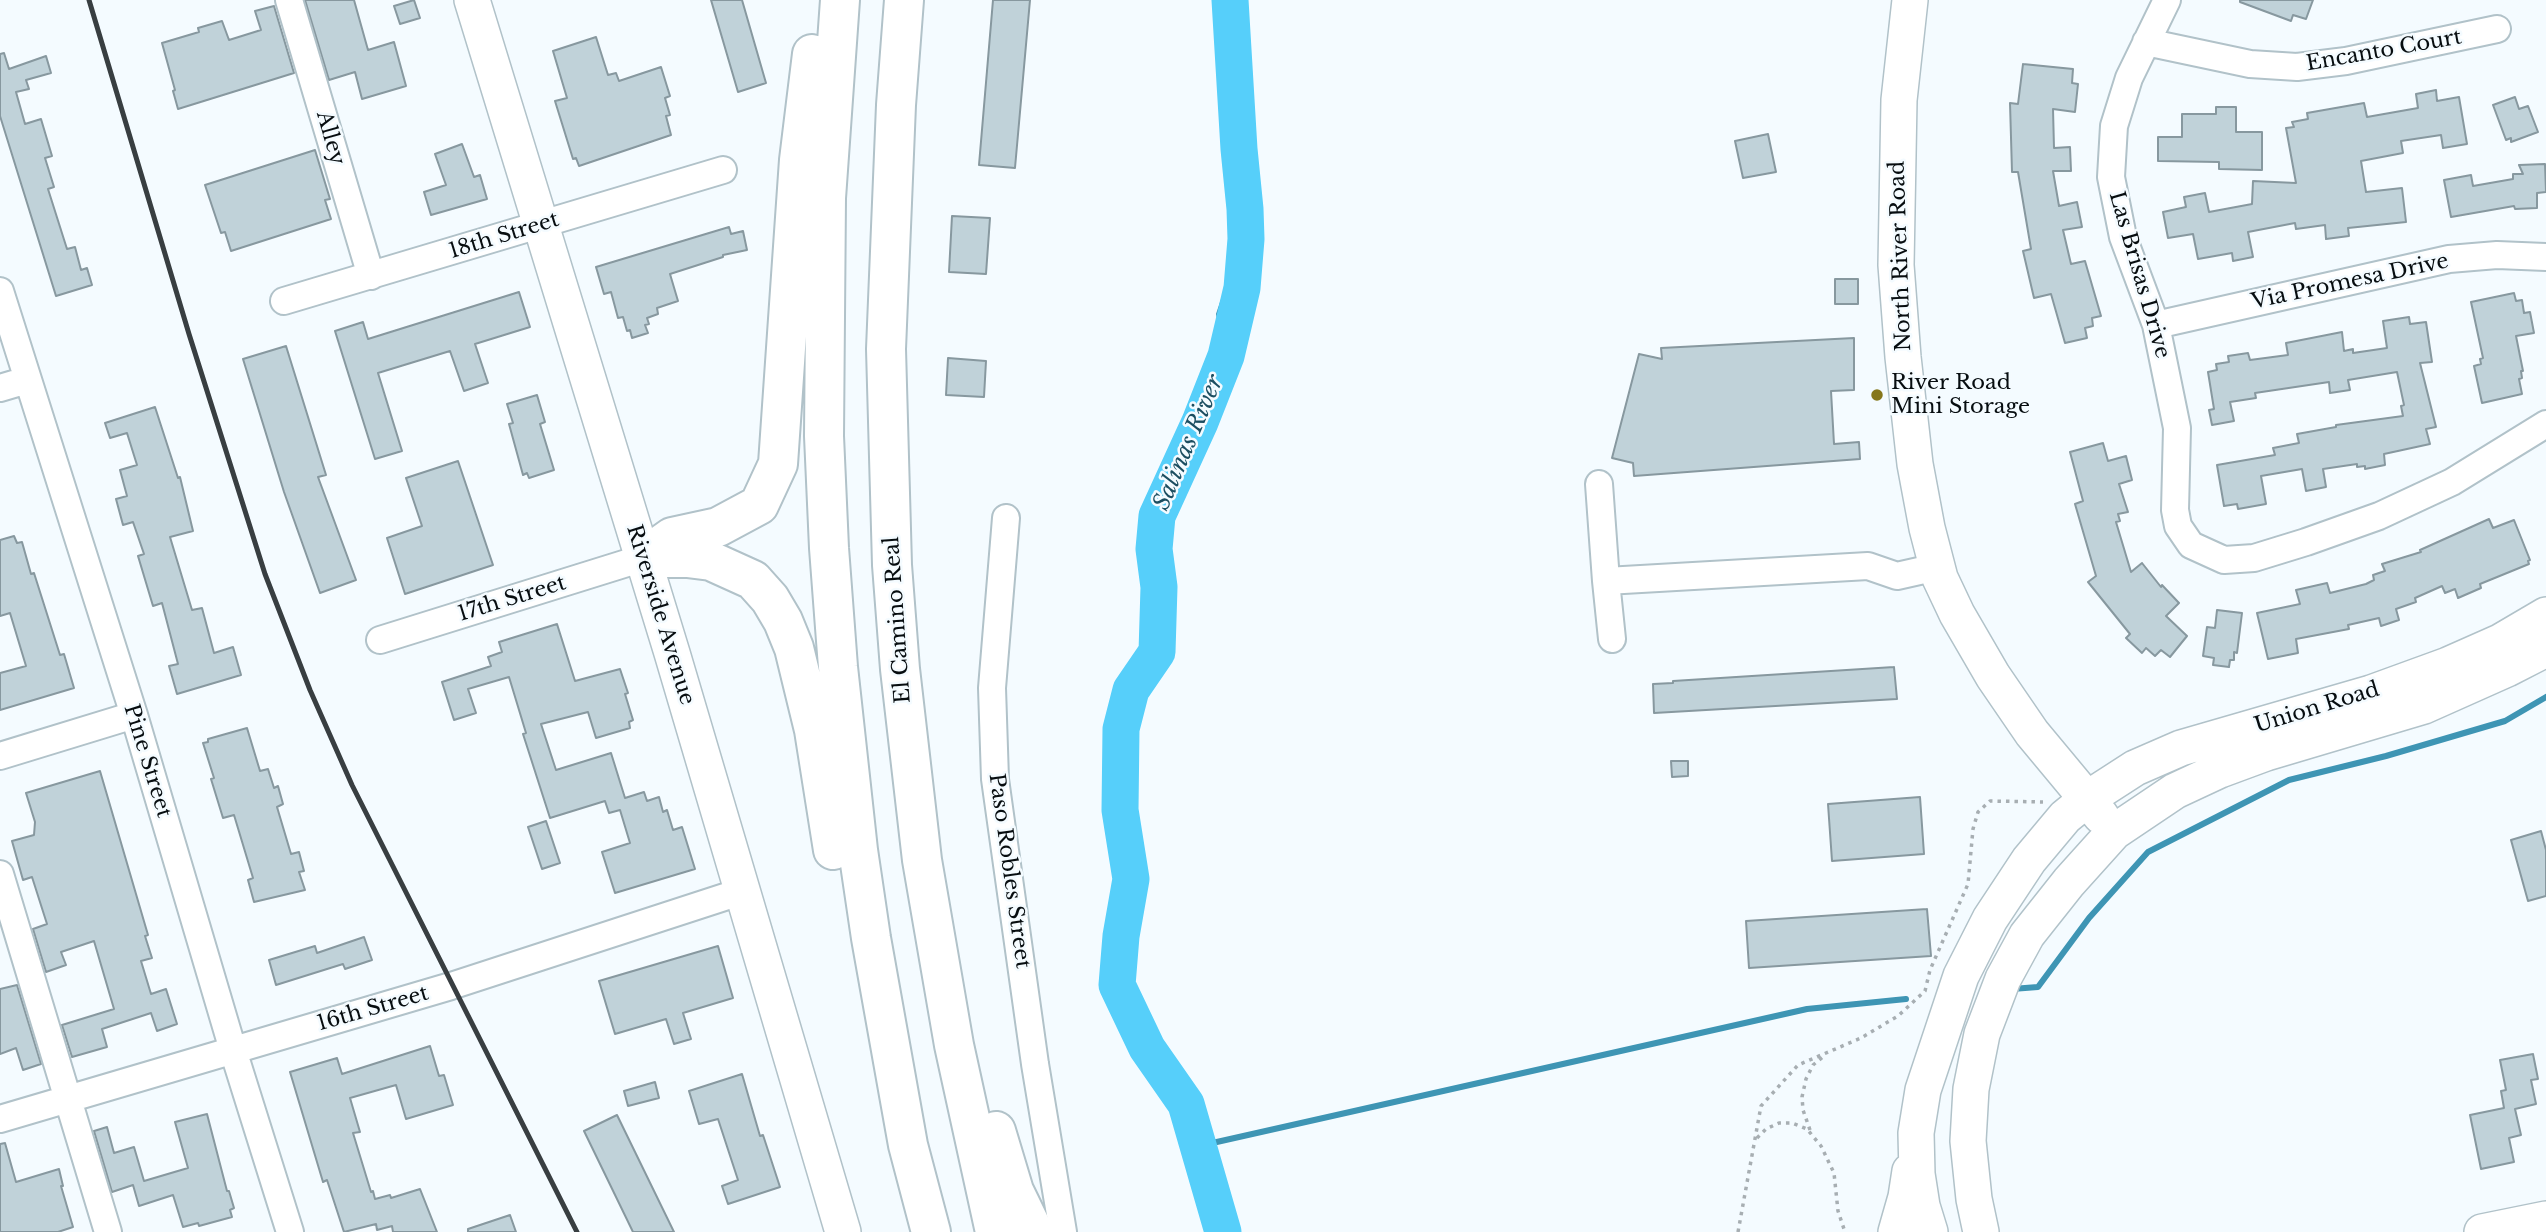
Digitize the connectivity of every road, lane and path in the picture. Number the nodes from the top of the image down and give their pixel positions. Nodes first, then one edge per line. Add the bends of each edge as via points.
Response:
1 (289, 0) edge
2 (472, 0) edge
3 (819, 0) edge
4 (840, 0) edge
5 (904, 0) edge
6 (1910, 0) edge
7 (2167, 0) edge
8 (2497, 29) dead end
9 (2146, 42) junction
10 (723, 170) dead end
11 (541, 226) junction
12 (2546, 257) edge
13 (371, 276) junction
14 (0, 291) edge
15 (284, 301) dead end
16 (2157, 326) junction
17 (27, 380) junction
18 (0, 388) edge
19 (2546, 424) edge
20 (1599, 484) dead end
21 (1006, 519) dead end
22 (643, 558) junction
23 (1937, 567) junction
24 (1606, 581) junction
25 (2546, 615) edge
26 (1612, 639) dead end
27 (380, 640) dead end
28 (2546, 649) edge
29 (134, 715) junction
30 (0, 756) edge
31 (2087, 799) junction
32 (2114, 832) junction
33 (922, 860) junction
34 (0, 874) edge
35 (743, 891) junction
36 (233, 1050) junction
37 (1828, 1052) junction
38 (67, 1099) junction
39 (0, 1119) edge
40 (1916, 1133) junction
41 (1755, 1139) junction
42 (1815, 1139) junction
43 (908, 1145) junction
44 (2546, 1219) edge
45 (1056, 1229) edge
46 (108, 1232) edge
47 (290, 1232) edge
48 (844, 1232) edge
49 (931, 1232) edge
50 (996, 1232) edge
51 (1738, 1232) edge
52 (1844, 1232) edge
53 (1896, 1232) edge
54 (1930, 1232) edge
55 (1980, 1232) edge
56 (2482, 1232) edge

1 - 13 street, Alley
2 - 11 main road, Riverside Avenue
3 - 22 highway via 799,160 778,464 759,505 718,527 672,537
4 - 43 highway via 826,198 824,436 829,548 858,850
5 - 33 highway, El Camino Real via 895,105 886,349 888,453 900,669
6 - 23 main road, North River Road via 1899,100 1896,265 1915,464
7 - 9 street, Las Brisas Drive
8 - 9 street, Encanto Court via 2297,67 2250,64
9 - 16 street, Las Brisas Drive via 2114,126 2111,177 2123,237
10 - 11 street, 18th Street
11 - 13 street, 18th Street
11 - 22 main road, Riverside Avenue
12 - 16 street, Via Promesa Drive via 2449,259
13 - 15 street, 18th Street
14 - 17 street, Pine Street
16 - 19 street, Las Brisas Drive via 2177,428 2178,526 2190,545 2224,560 2254,558 2379,516 2452,482
17 - 18 street
17 - 29 street, Pine Street
20 - 24 street
21 - 45 street, Paso Robles Street via 992,688 995,779
22 - 27 street, 17th Street
22 - 35 main road, Riverside Avenue
22 - 43 highway via 687,558 731,568 753,580 783,621 814,730 843,919 872,1057 889,1112
23 - 24 street via 1897,576 1868,566
23 - 31 main road, North River Road via 1993,677
24 - 26 street
25 - 31 main road, Union Road via 2500,642 2371,693 2180,748 2135,768
28 - 32 main road, Union Road via 2424,706 2220,770 2175,791
29 - 30 street
29 - 36 street, Pine Street
31 - 32 main road, North River Road
31 - 37 path via 1990,801 1978,812 1968,884 1925,991 1898,1016
31 - 40 main road via 2065,817 2029,860 1990,919 1961,976 1923,1090
32 - 55 main road via 2027,936 2003,979 1982,1034 1971,1089 1968,1141
33 - 45 highway via 952,935 978,1060 1014,1191
33 - 50 highway, El Camino Real via 954,1045
34 - 38 street
35 - 36 street, 16th Street via 451,986
35 - 48 main road, Riverside Avenue
36 - 38 street, 16th Street
36 - 47 street, Pine Street
37 - 41 path via 1798,1065 1761,1106
37 - 42 path via 1813,1065 1802,1097
38 - 39 street, 16th Street
38 - 46 street
40 - 53 main road
40 - 54 main road via 1917,1174
41 - 42 path via 1779,1123 1807,1129
41 - 51 path
42 - 52 path via 1834,1173
43 - 49 highway
44 - 56 main road

